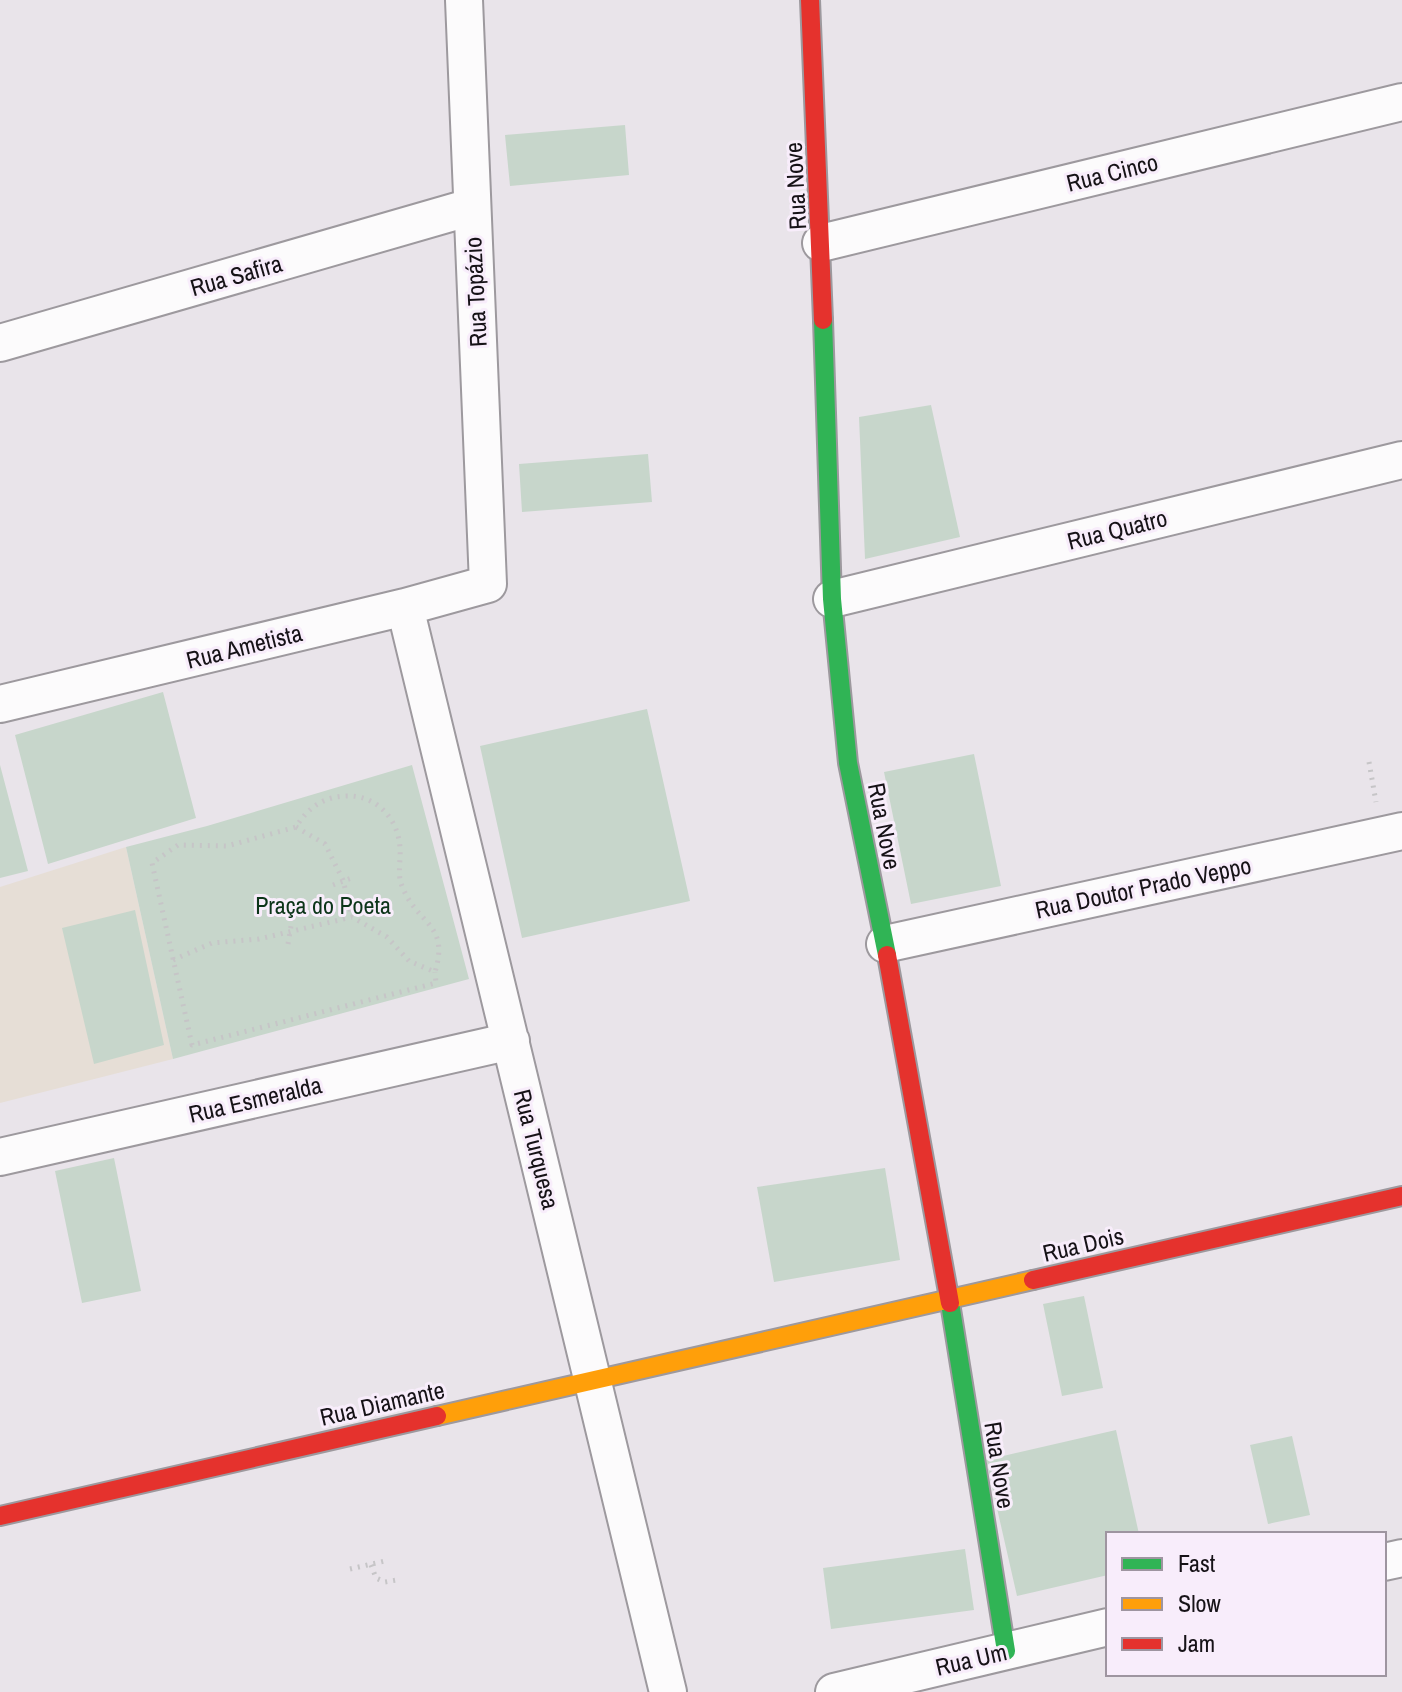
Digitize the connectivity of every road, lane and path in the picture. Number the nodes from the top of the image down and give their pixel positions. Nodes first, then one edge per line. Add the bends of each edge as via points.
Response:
1 (464, 0) edge
2 (810, 0) edge
3 (1402, 102) edge
4 (471, 207) junction
5 (821, 243) junction
6 (0, 343) edge
7 (1402, 460) edge
8 (488, 584) joint
9 (832, 599) junction
10 (405, 607) junction
11 (0, 704) edge
12 (1369, 762) dead end
13 (1376, 802) dead end
14 (296, 827) junction
15 (1402, 831) edge
16 (354, 877) dead end
17 (343, 880) junction
18 (333, 885) dead end
19 (352, 917) junction
20 (292, 920) dead end
21 (292, 932) junction
22 (288, 944) dead end
23 (885, 944) junction
24 (173, 960) junction
25 (435, 972) junction
26 (511, 1041) junction
27 (0, 1157) edge
28 (1402, 1196) edge
29 (949, 1299) junction
30 (775, 1338) joint
31 (593, 1380) junction
32 (0, 1516) edge
33 (385, 1561) dead end
34 (371, 1565) junction
35 (350, 1569) dead end
36 (397, 1580) dead end
37 (1106, 1627) edge
38 (1006, 1651) junction
39 (668, 1692) edge
40 (834, 1692) edge

1 - 4 street, Rua Topázio
2 - 5 street, Rua Nove
3 - 5 street, Rua Cinco
4 - 6 street, Rua Safira
4 - 8 street, Rua Topázio
5 - 9 street, Rua Nove
7 - 9 street, Rua Quatro
8 - 10 street, Rua Ametista
9 - 23 street, Rua Nove via 848,763
10 - 11 street, Rua Ametista
10 - 26 street, Rua Turquesa
12 - 13 path
14 - 17 path via 325,844
14 - 24 path via 227,846 178,845 152,863
14 - 25 path via 306,811 335,796 360,795 387,811 400,845 400,883 435,931 441,951
15 - 23 street, Rua Doutor Prado Veppo
16 - 17 path
17 - 18 path
17 - 19 path
19 - 21 path
19 - 25 path via 387,937 409,961
20 - 21 path
21 - 22 path
21 - 24 path via 212,943
23 - 29 street, Rua Nove
24 - 25 path via 192,1045 436,983
26 - 27 street, Rua Esmeralda
26 - 31 street, Rua Turquesa
28 - 29 street, Rua Dois
29 - 30 street, Rua Dois
29 - 38 street, Rua Nove
30 - 31 street, Rua Diamante
31 - 32 street, Rua Diamante
31 - 39 street, Rua Turquesa
33 - 34 path
34 - 35 path
34 - 36 path via 376,1578
37 - 38 street, Rua Um
38 - 40 street, Rua Um

